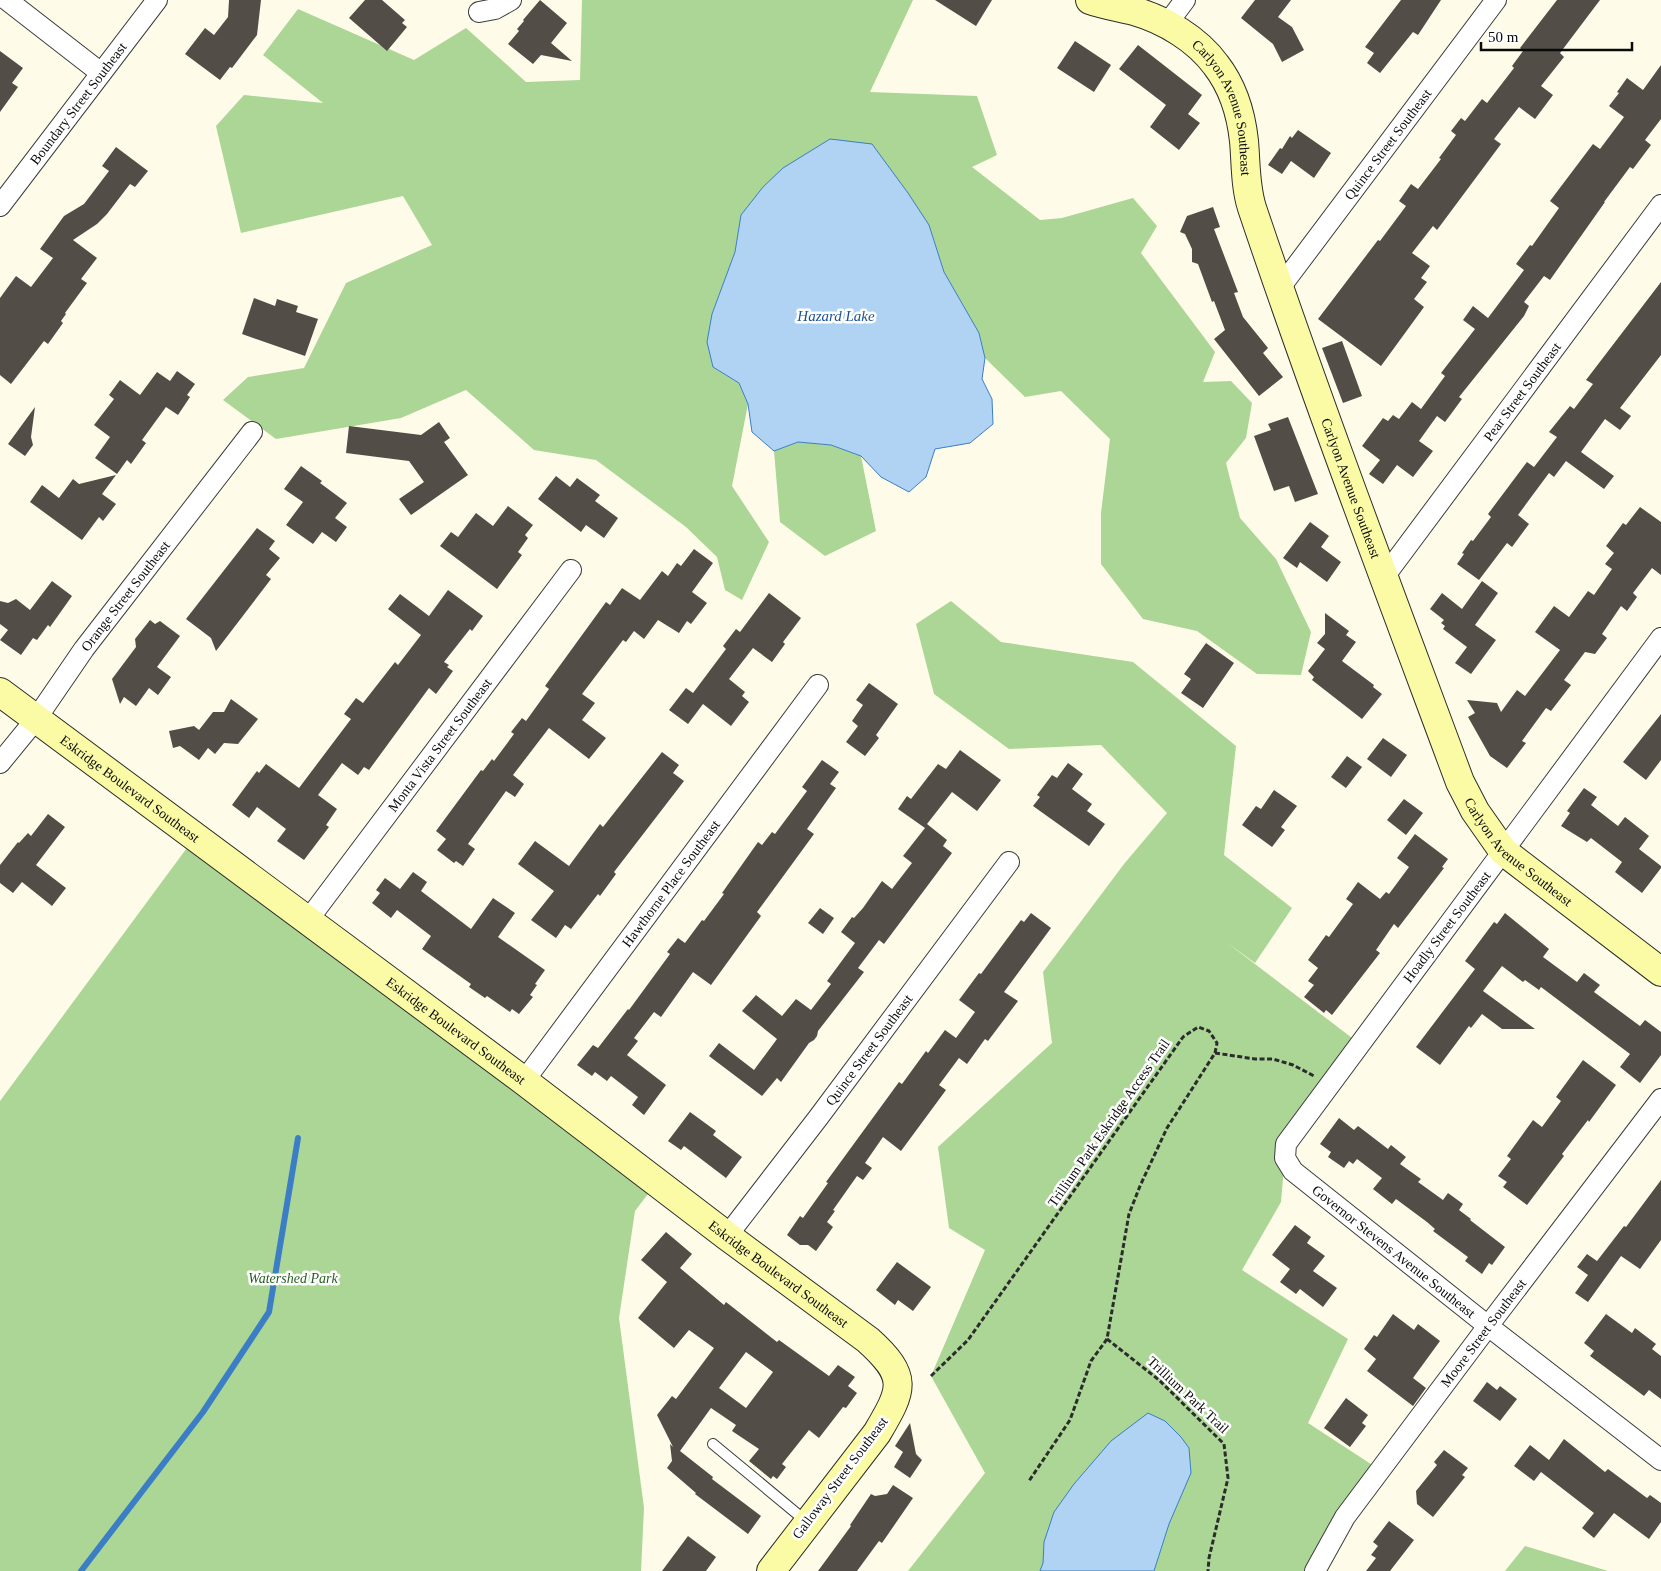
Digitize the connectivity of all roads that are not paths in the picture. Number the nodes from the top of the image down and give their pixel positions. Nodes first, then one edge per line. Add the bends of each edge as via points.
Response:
1 (7, 0) edge
2 (157, 0) edge
3 (512, 0) edge
4 (1090, 0) edge
5 (1186, 0) edge
6 (1496, 0) edge
7 (479, 12) dead end
8 (1167, 24) junction
9 (102, 73) junction
10 (1661, 205) edge
11 (0, 206) edge
12 (1280, 289) junction
13 (252, 432) dead end
14 (571, 570) dead end
15 (1384, 577) junction
16 (1661, 638) edge
17 (818, 685) dead end
18 (0, 692) edge
19 (36, 719) junction
20 (0, 763) edge
21 (1503, 851) junction
22 (1009, 862) dead end
23 (308, 920) junction
24 (1661, 972) edge
25 (524, 1081) junction
26 (1661, 1100) edge
27 (1293, 1171) joint
28 (727, 1236) junction
29 (1488, 1326) junction
30 (898, 1380) joint
31 (713, 1444) dead end
32 (1661, 1460) edge
33 (808, 1523) junction
34 (771, 1571) edge
35 (1315, 1571) edge

1 - 9 street
2 - 9 street, Boundary Street Southeast
3 - 7 street via 495,9
4 - 8 street, Carlyon Avenue Southeast
5 - 8 street
6 - 12 street, Quince Street Southeast
8 - 12 street, Carlyon Avenue Southeast via 1197,44 1231,86 1244,139 1251,204
9 - 11 street, Boundary Street Southeast
10 - 15 street, Pear Street Southeast
12 - 15 street, Carlyon Avenue Southeast
13 - 19 street, Orange Street Southeast via 84,649
14 - 23 street, Monta Vista Street Southeast
15 - 21 street, Carlyon Avenue Southeast via 1460,782 1475,811
16 - 21 street, Hoadly Street Southeast
17 - 25 street, Hawthorne Place Southeast
18 - 19 street, Eskridge Boulevard Southeast
19 - 20 street, Orange Street Southeast
19 - 23 street, Eskridge Boulevard Southeast
21 - 24 street, Carlyon Avenue Southeast
21 - 27 street, Hoadly Street Southeast via 1286,1144 1285,1158
22 - 28 street, Quince Street Southeast
23 - 25 street, Eskridge Boulevard Southeast
25 - 28 street, Eskridge Boulevard Southeast
26 - 29 street, Moore Street Southeast
27 - 29 street, Governor Stevens Avenue Southeast
28 - 30 street, Eskridge Boulevard Southeast via 868,1340 893,1365
29 - 32 street, Governor Stevens Avenue Southeast
29 - 35 street, Moore Street Southeast via 1345,1517
30 - 33 street, Galloway Street Southeast via 898,1393 877,1433
31 - 33 lane
33 - 34 street, Galloway Street Southeast

